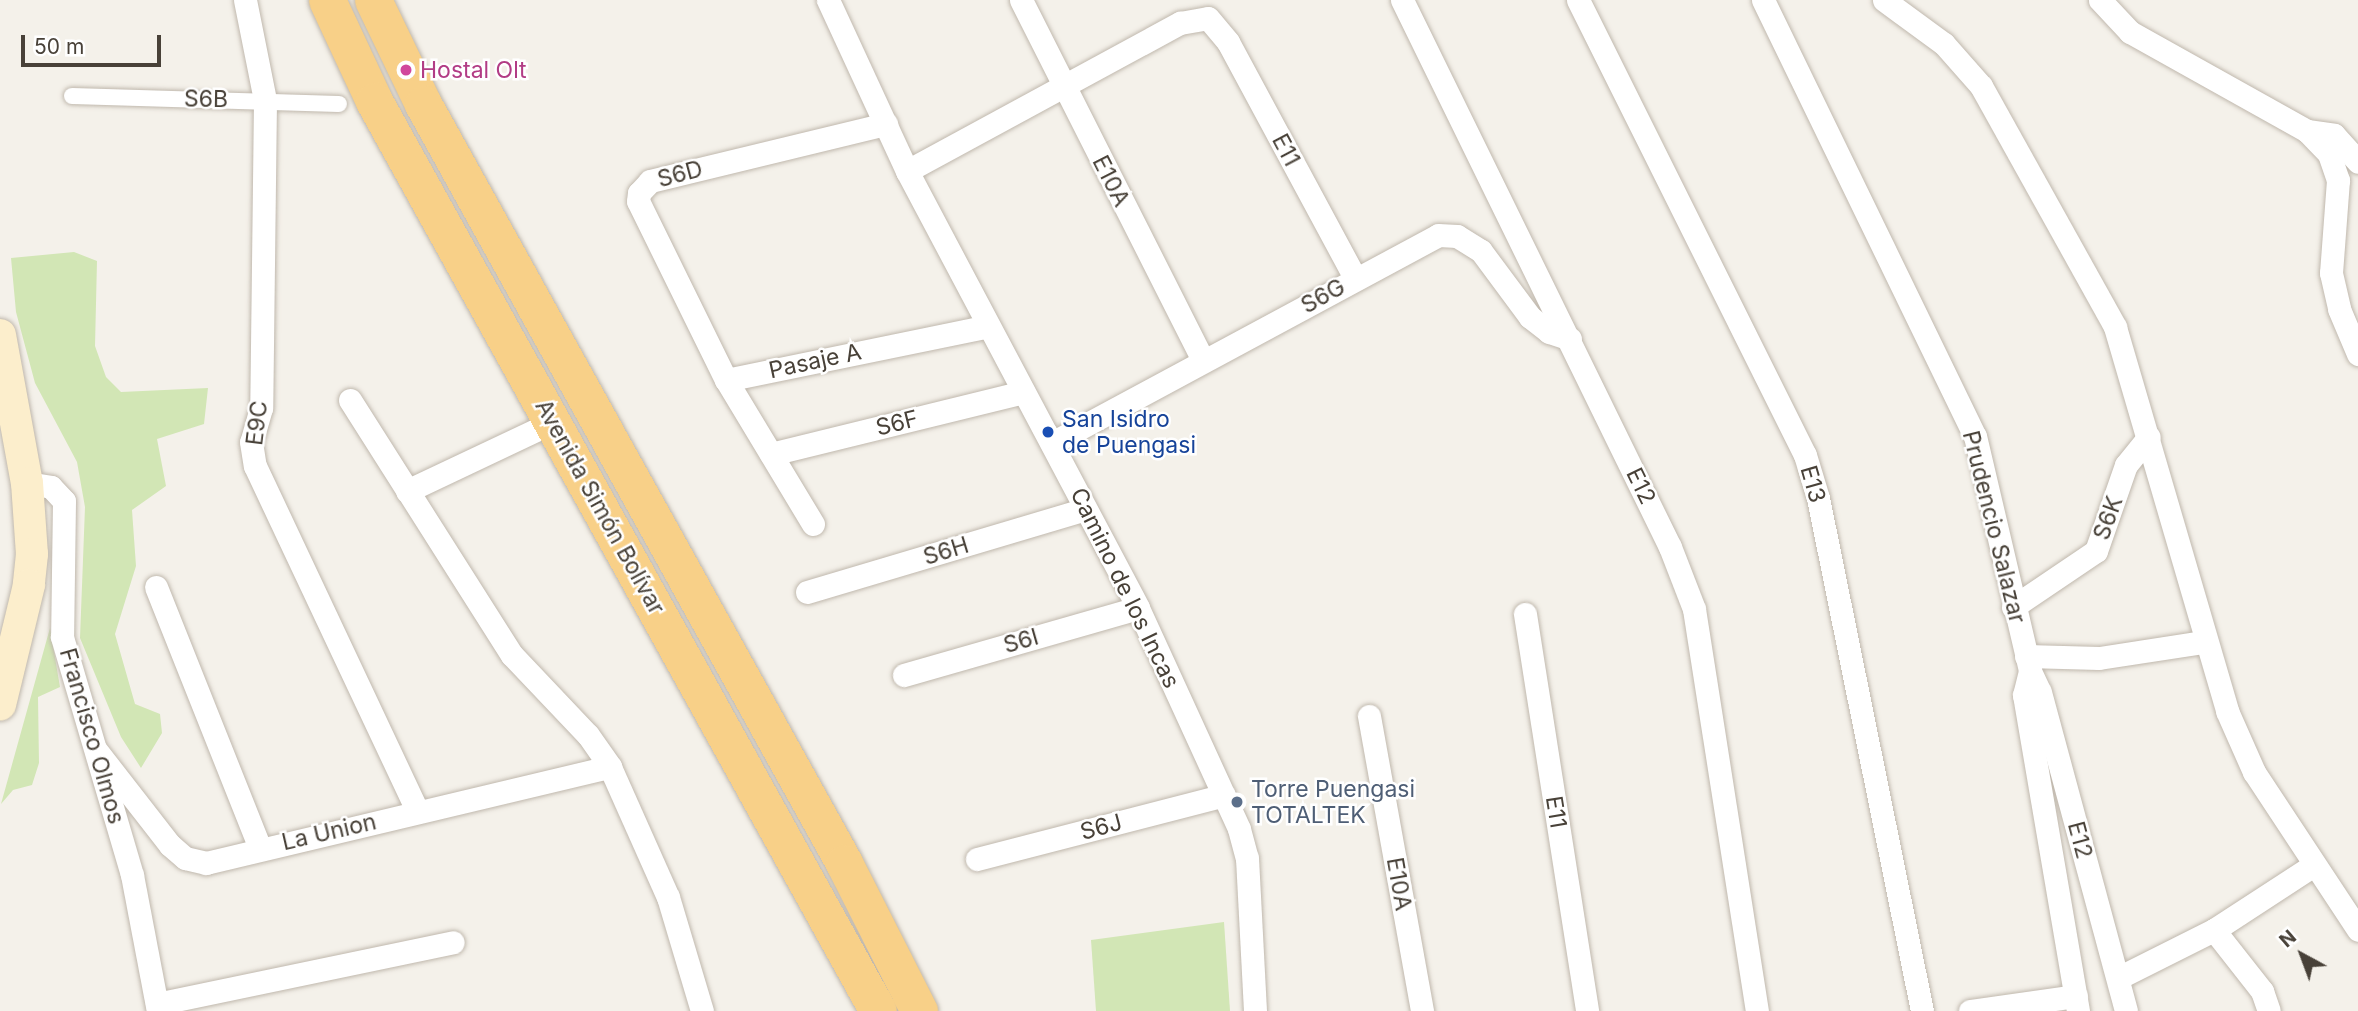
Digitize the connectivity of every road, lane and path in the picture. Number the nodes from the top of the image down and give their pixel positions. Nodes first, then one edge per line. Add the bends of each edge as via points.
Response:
1 (246, 0) edge
2 (327, 0) edge
3 (373, 0) edge
4 (828, 0) edge
5 (1021, 0) edge
6 (1402, 0) edge
7 (1578, 0) edge
8 (1763, 0) edge
9 (1884, 0) edge
10 (2099, 0) edge
11 (1063, 86) junction
12 (72, 96) dead end
13 (265, 100) junction
14 (339, 104) dead end
15 (886, 124) junction
16 (2307, 131) junction
17 (2358, 162) edge
18 (907, 171) junction
19 (1355, 278) junction
20 (988, 326) junction
21 (0, 335) edge
22 (1570, 339) junction
23 (2358, 354) edge
24 (1203, 361) junction
25 (726, 380) junction
26 (1023, 392) junction
27 (350, 400) dead end
28 (554, 422) junction
29 (2149, 437) junction
30 (1054, 442) junction
31 (771, 454) junction
32 (27, 482) junction
33 (407, 491) junction
34 (1085, 509) junction
35 (813, 524) dead end
36 (156, 587) dead end
37 (807, 593) dead end
38 (2013, 607) junction
39 (1138, 608) junction
40 (1525, 614) dead end
41 (2204, 642) junction
42 (2028, 663) junction
43 (904, 675) dead end
44 (0, 705) edge
45 (1369, 716) dead end
46 (96, 750) junction
47 (610, 767) junction
48 (1224, 794) junction
49 (418, 810) junction
50 (260, 848) junction
51 (977, 859) dead end
52 (2312, 866) junction
53 (2214, 930) junction
54 (2358, 930) edge
55 (453, 942) dead end
56 (2118, 978) junction
57 (2077, 1004) edge
58 (158, 1008) edge
59 (702, 1011) edge
60 (878, 1011) edge
61 (919, 1011) edge
62 (1255, 1011) edge
63 (1422, 1011) edge
64 (1587, 1011) edge
65 (1756, 1011) edge
66 (1922, 1011) edge
67 (1970, 1011) edge
68 (2126, 1011) edge
69 (2269, 1011) edge

1 - 13 street, E9C
2 - 28 highway, Avenida Simón Bolívar via 374,101
3 - 61 highway, Avenida Simón Bolívar via 423,104 844,863
4 - 15 street, Camino de los Incas
5 - 11 street, E10A
6 - 22 street, E12
7 - 66 street, E13 via 1805,455 1818,498
8 - 38 street, Prudencio Salazar via 1975,436
9 - 29 street via 1944,44 1981,86 2115,327
10 - 16 street via 2130,32
11 - 18 street
11 - 19 street, E11 via 1191,18 1214,23
11 - 24 street, E10A
12 - 13 street, S6B
13 - 14 street, S6B
13 - 49 street, E9C via 261,408 251,442 255,466
15 - 18 street, Camino de los Incas
15 - 25 street, S6D via 643,186 638,201
16 - 17 street via 2334,135
16 - 23 street via 2329,154 2338,180 2331,273
18 - 20 street, Camino de los Incas
19 - 22 street, S6G via 1425,240 1457,236 1481,251 1538,325
19 - 24 street, S6G
20 - 25 street, Pasaje A
20 - 26 street, Camino de los Incas
21 - 32 main road
22 - 65 street, E12 via 1670,547 1694,609
24 - 30 street, S6G
25 - 31 street
26 - 30 street, Camino de los Incas
26 - 31 street, S6F
27 - 33 street
28 - 33 street
28 - 60 highway, Avenida Simón Bolívar
29 - 38 street, S6K via 2126,465 2096,551
29 - 41 street
30 - 34 street, Camino de los Incas
31 - 35 street
32 - 44 main road via 30,585
32 - 46 street, Francisco Olmos via 51,487 64,501 62,637
33 - 47 street via 512,655 588,735
34 - 37 street, S6H
34 - 39 street, Camino de los Incas
36 - 50 street
38 - 42 street, Prudencio Salazar
39 - 43 street, S6I
39 - 48 street, Camino de los Incas
40 - 64 street, E11
41 - 42 street
41 - 52 street via 2254,772
42 - 56 street, E12 via 2040,692
42 - 57 street, Prudencio Salazar via 2024,695
45 - 63 street, E10A
46 - 50 street, La Union via 185,858 206,863
46 - 58 street, Francisco Olmos via 132,875
47 - 49 street, La Union
47 - 59 street via 668,897
48 - 51 street, S6J
48 - 62 street, Camino de los Incas via 1247,858
49 - 50 street, La Union
52 - 53 street
52 - 54 street
53 - 56 street
53 - 69 street via 2262,990
55 - 58 street
56 - 68 street, E12
57 - 67 street

